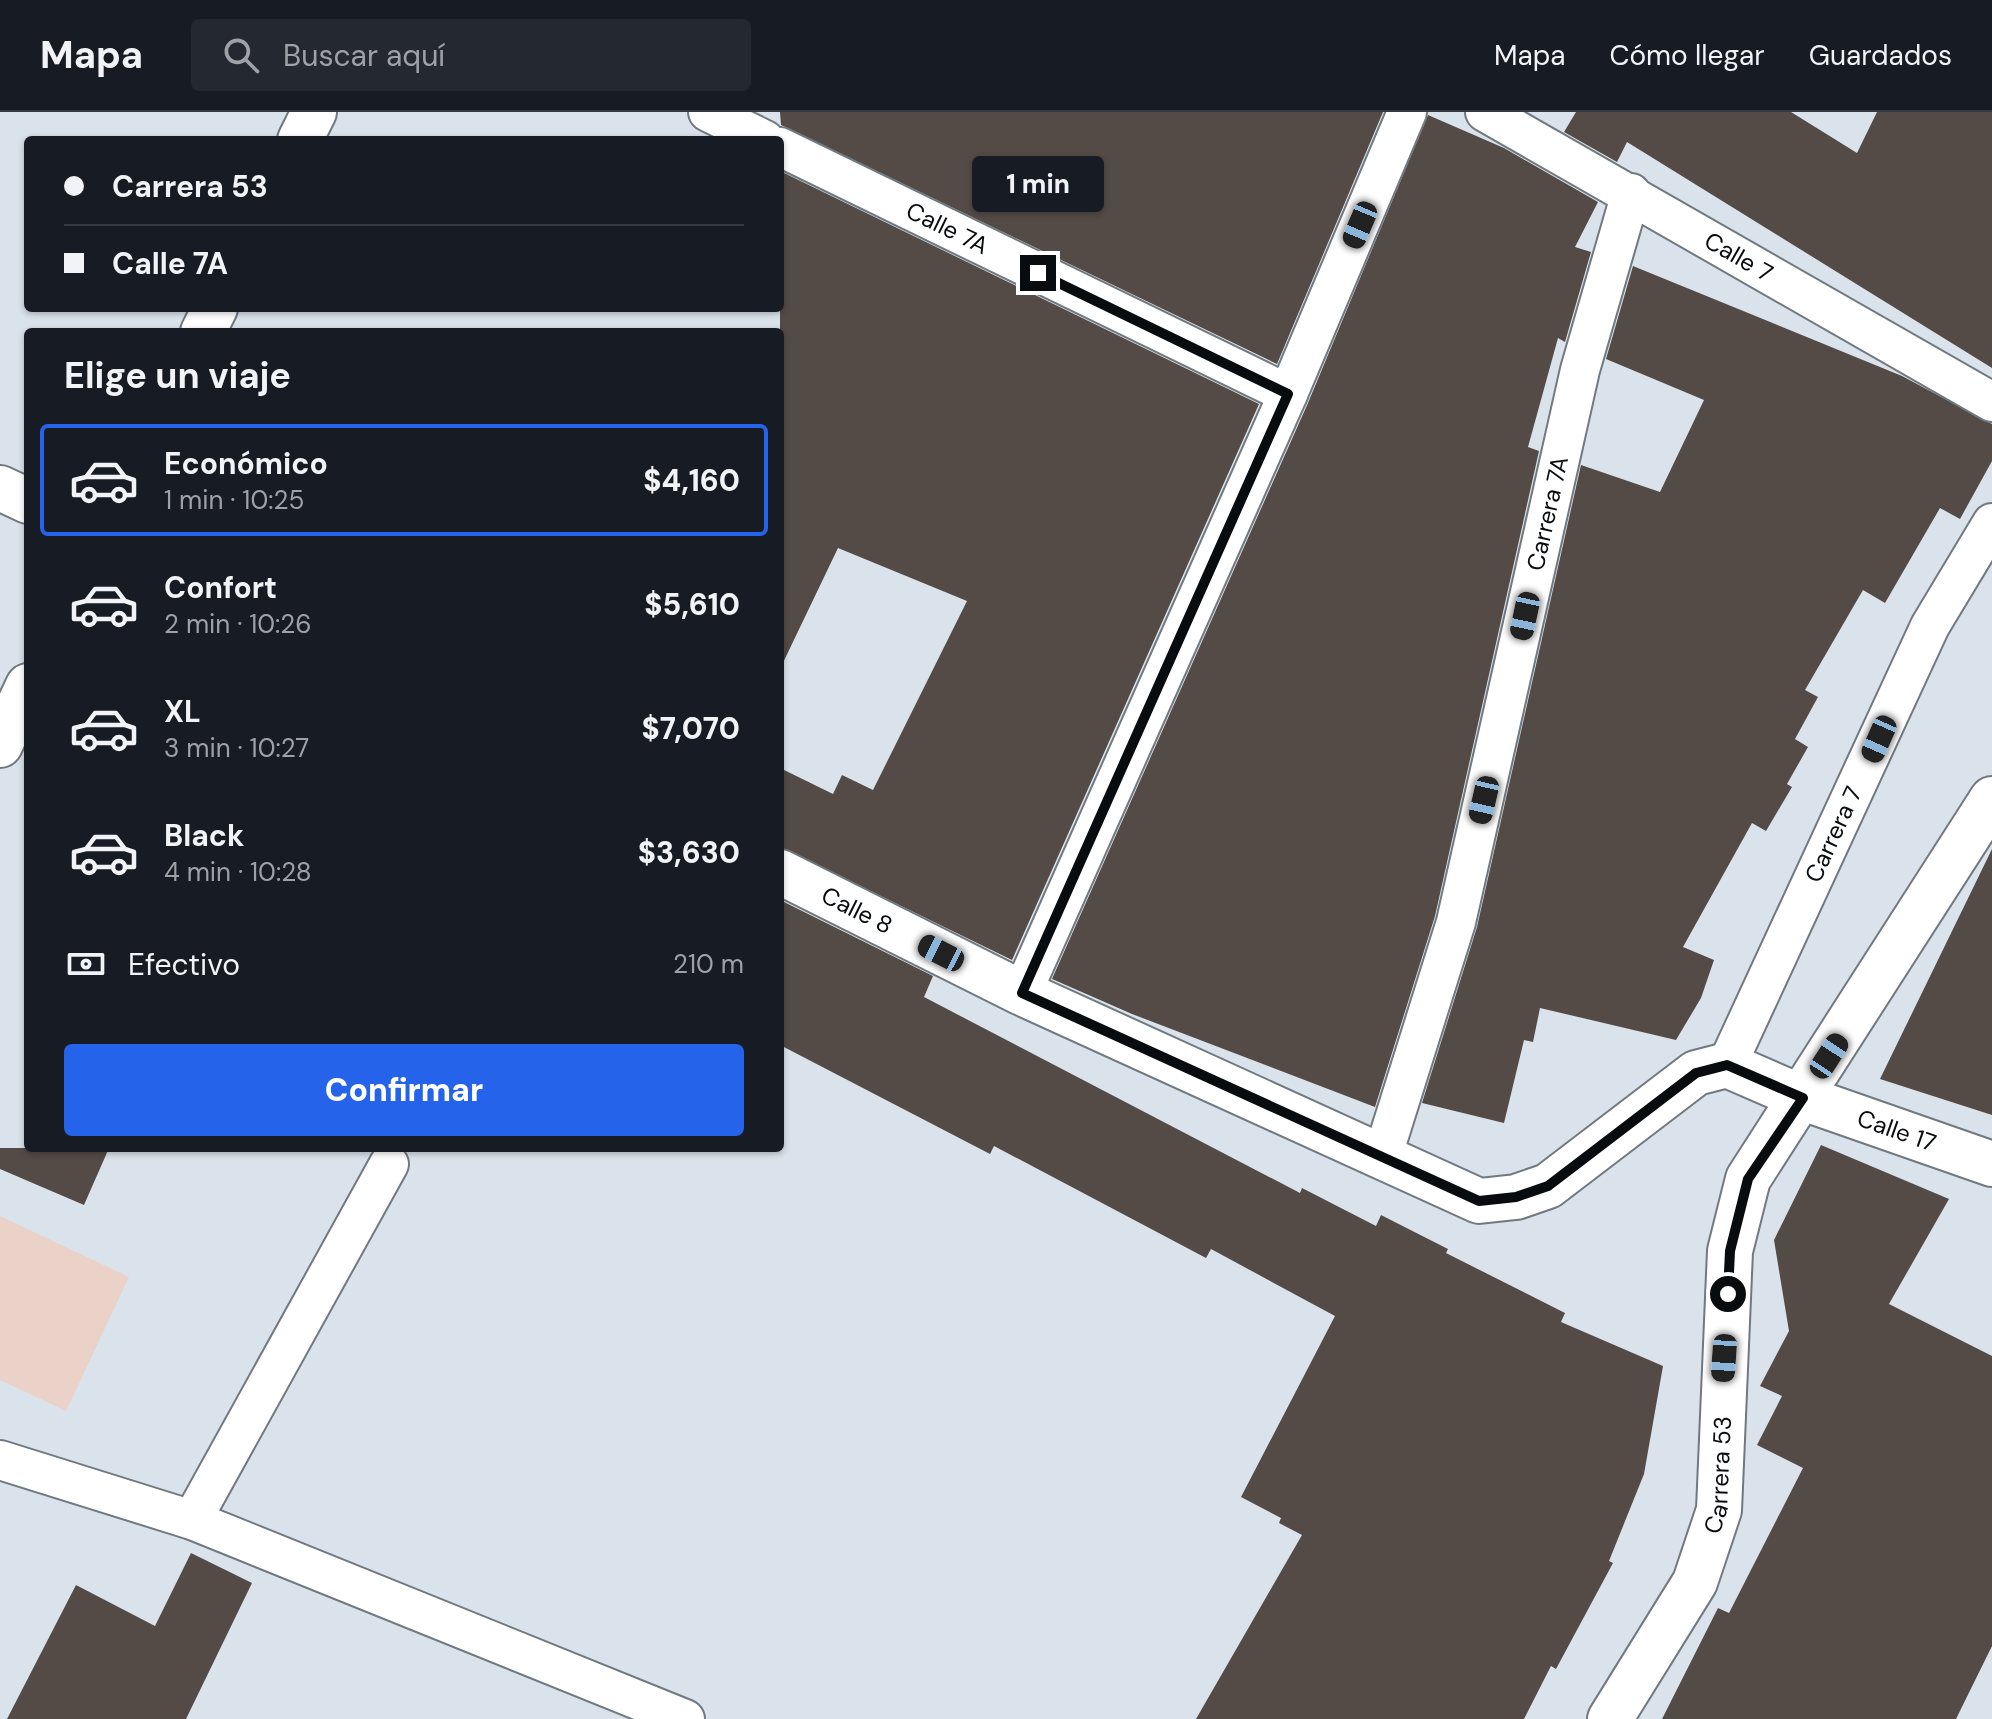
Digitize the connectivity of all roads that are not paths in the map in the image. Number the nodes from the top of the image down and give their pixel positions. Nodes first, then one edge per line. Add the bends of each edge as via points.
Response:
1 (314, 112) edge
2 (708, 112) edge
3 (1407, 112) edge
4 (1485, 112) edge
5 (302, 136) edge
6 (757, 136) edge
7 (784, 149) edge
8 (1631, 193) junction
9 (1288, 394) junction
10 (1992, 402) edge
11 (0, 488) edge
12 (24, 499) edge
13 (1992, 523) edge
14 (24, 694) edge
15 (0, 745) edge
16 (1992, 799) edge
17 (784, 874) edge
18 (1022, 993) junction
19 (1727, 1065) junction
20 (1803, 1098) junction
21 (1382, 1158) junction
22 (389, 1164) dead end
23 (1992, 1164) edge
24 (0, 1460) edge
25 (192, 1520) junction
26 (685, 1719) edge
27 (1610, 1719) edge

1 - 5 street
2 - 6 lane
3 - 9 lane
4 - 8 lane, Calle 7
7 - 9 lane, Calle 7A
8 - 10 lane, Calle 7
8 - 21 lane, Carrera 7A via 1580,370 1456,922
9 - 18 lane
11 - 12 street
13 - 19 lane, Carrera 7 via 1930,626
14 - 15 street
16 - 20 street, Carrera 53
17 - 18 street, Calle 8
18 - 21 street, Calle 8
19 - 20 street, Calle 17
19 - 21 street, Calle 8 via 1696,1073 1548,1186 1516,1197 1479,1201
20 - 23 street, Calle 17
20 - 27 street, Carrera 53 via 1748,1179 1730,1251 1719,1510 1695,1582
22 - 25 lane
24 - 25 lane
25 - 26 lane

